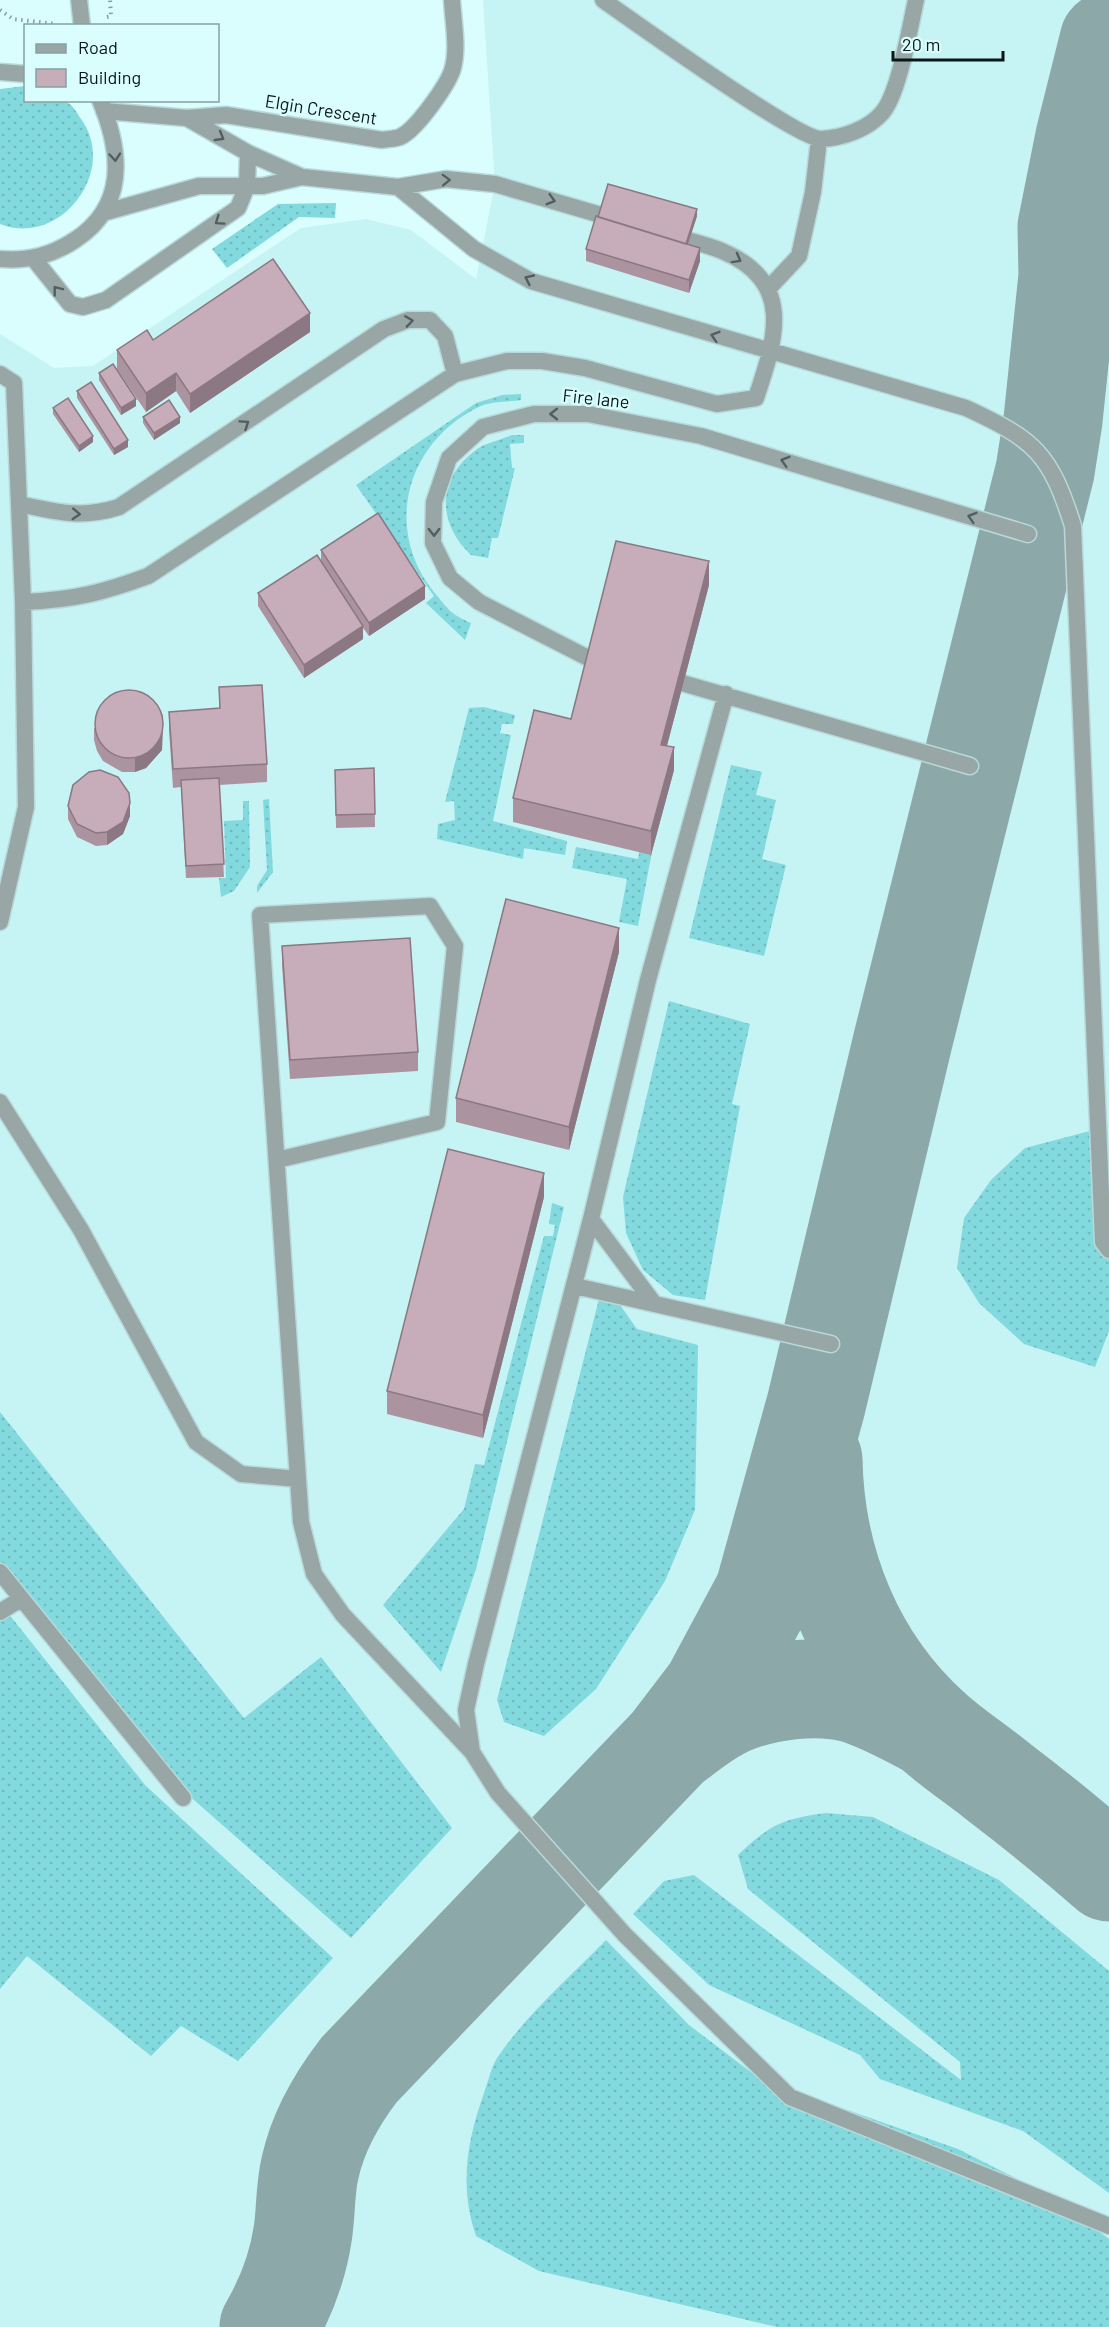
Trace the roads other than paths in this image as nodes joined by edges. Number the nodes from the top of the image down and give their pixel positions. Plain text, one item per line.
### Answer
1 (80, 0) edge
2 (452, 0) edge
3 (603, 0) edge
4 (916, 0) edge
5 (82, 24) edge
6 (0, 72) edge
7 (24, 74) edge
8 (102, 106) edge
9 (187, 118) junction
10 (819, 139) junction
11 (248, 153) junction
12 (302, 177) junction
13 (247, 186) junction
14 (398, 187) junction
15 (106, 212) junction
16 (631, 224) edge
17 (654, 231) edge
18 (0, 259) edge
19 (34, 259) junction
20 (769, 288) junction
21 (771, 353) junction
22 (0, 374) edge
23 (454, 374) junction
24 (19, 504) junction
25 (1028, 534) dead end
26 (23, 602) junction
27 (592, 660) edge
28 (682, 683) edge
29 (726, 694) junction
30 (970, 766) dead end
31 (0, 922) edge
32 (0, 1102) edge
33 (277, 1160) junction
34 (591, 1219) junction
35 (1109, 1250) edge
36 (574, 1286) junction
37 (652, 1302) junction
38 (831, 1344) dead end
39 (298, 1479) junction
40 (0, 1572) edge
41 (21, 1599) junction
42 (0, 1612) edge
43 (472, 1752) junction
44 (183, 1798) dead end
45 (1109, 2226) edge

1 - 5 street
2 - 9 street, Elgin Crescent
3 - 10 street
4 - 10 street
6 - 7 street
8 - 9 street, Elgin Crescent
8 -> 15 street
9 -> 11 street
10 - 20 street
11 - 12 street
11 - 13 street
12 - 13 street
12 - 14 street
13 - 15 street
13 -> 19 street
14 -> 16 street
21 -> 14 street
15 - 19 street
17 -> 20 street
18 - 19 street
20 - 21 street
21 - 23 street
21 - 35 street
22 - 24 street
24 -> 23 street
23 - 26 street
24 - 26 street
25 -> 27 street, Fire lane
26 - 31 street
28 - 29 street
29 - 30 street
29 - 34 street
32 - 39 street
33 - 33 street
33 - 39 street
34 - 36 street
34 - 37 street
36 - 37 street
36 - 43 street
37 - 38 street
39 - 43 street
40 - 41 street
41 - 42 street
41 - 44 street
43 - 45 street

